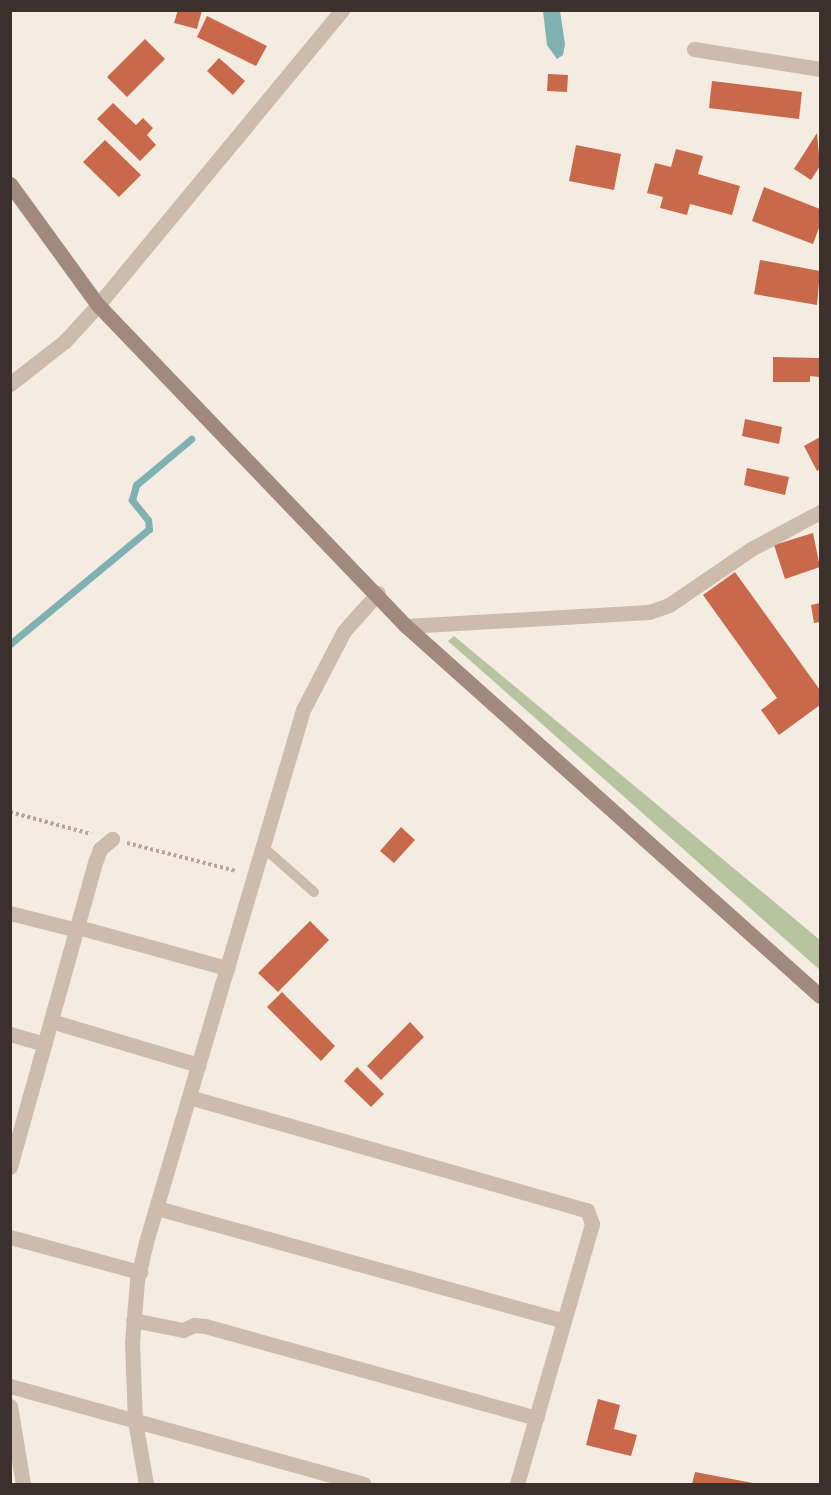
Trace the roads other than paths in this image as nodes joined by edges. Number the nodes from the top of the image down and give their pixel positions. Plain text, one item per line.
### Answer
1 (342, 10) edge
2 (694, 49) dead end
3 (820, 69) edge
4 (10, 184) edge
5 (98, 305) junction
6 (10, 384) edge
7 (820, 512) edge
8 (378, 593) junction
9 (406, 626) junction
10 (111, 839) road end
11 (263, 847) junction
12 (314, 892) dead end
13 (10, 913) edge
14 (77, 929) junction
15 (227, 968) junction
16 (820, 996) edge
17 (51, 1021) junction
18 (10, 1034) edge
19 (45, 1044) junction
20 (199, 1065) junction
21 (189, 1097) junction
22 (10, 1167) edge
23 (157, 1208) junction
24 (10, 1237) edge
25 (140, 1272) junction
26 (133, 1320) junction
27 (564, 1321) junction
28 (10, 1386) edge
29 (10, 1406) edge
30 (536, 1418) junction
31 (135, 1421) junction
32 (22, 1485) edge
33 (146, 1485) edge
34 (364, 1485) edge
35 (517, 1485) edge

1 - 5 street
2 - 3 street
4 - 5 main road
5 - 6 street
5 - 8 main road
7 - 9 street
8 - 9 main road
8 - 11 street
9 - 16 main road
10 - 14 street
11 - 12 lane
11 - 15 street
13 - 14 street
14 - 15 street
14 - 17 street
15 - 20 street
17 - 19 street
17 - 20 street
18 - 19 street
19 - 22 street
20 - 21 street
21 - 23 street
21 - 27 street
23 - 25 street
23 - 27 street
24 - 25 street
25 - 26 street
26 - 30 street
26 - 31 street
27 - 30 street
28 - 31 street
29 - 32 street
30 - 35 street
31 - 33 street
31 - 34 street

